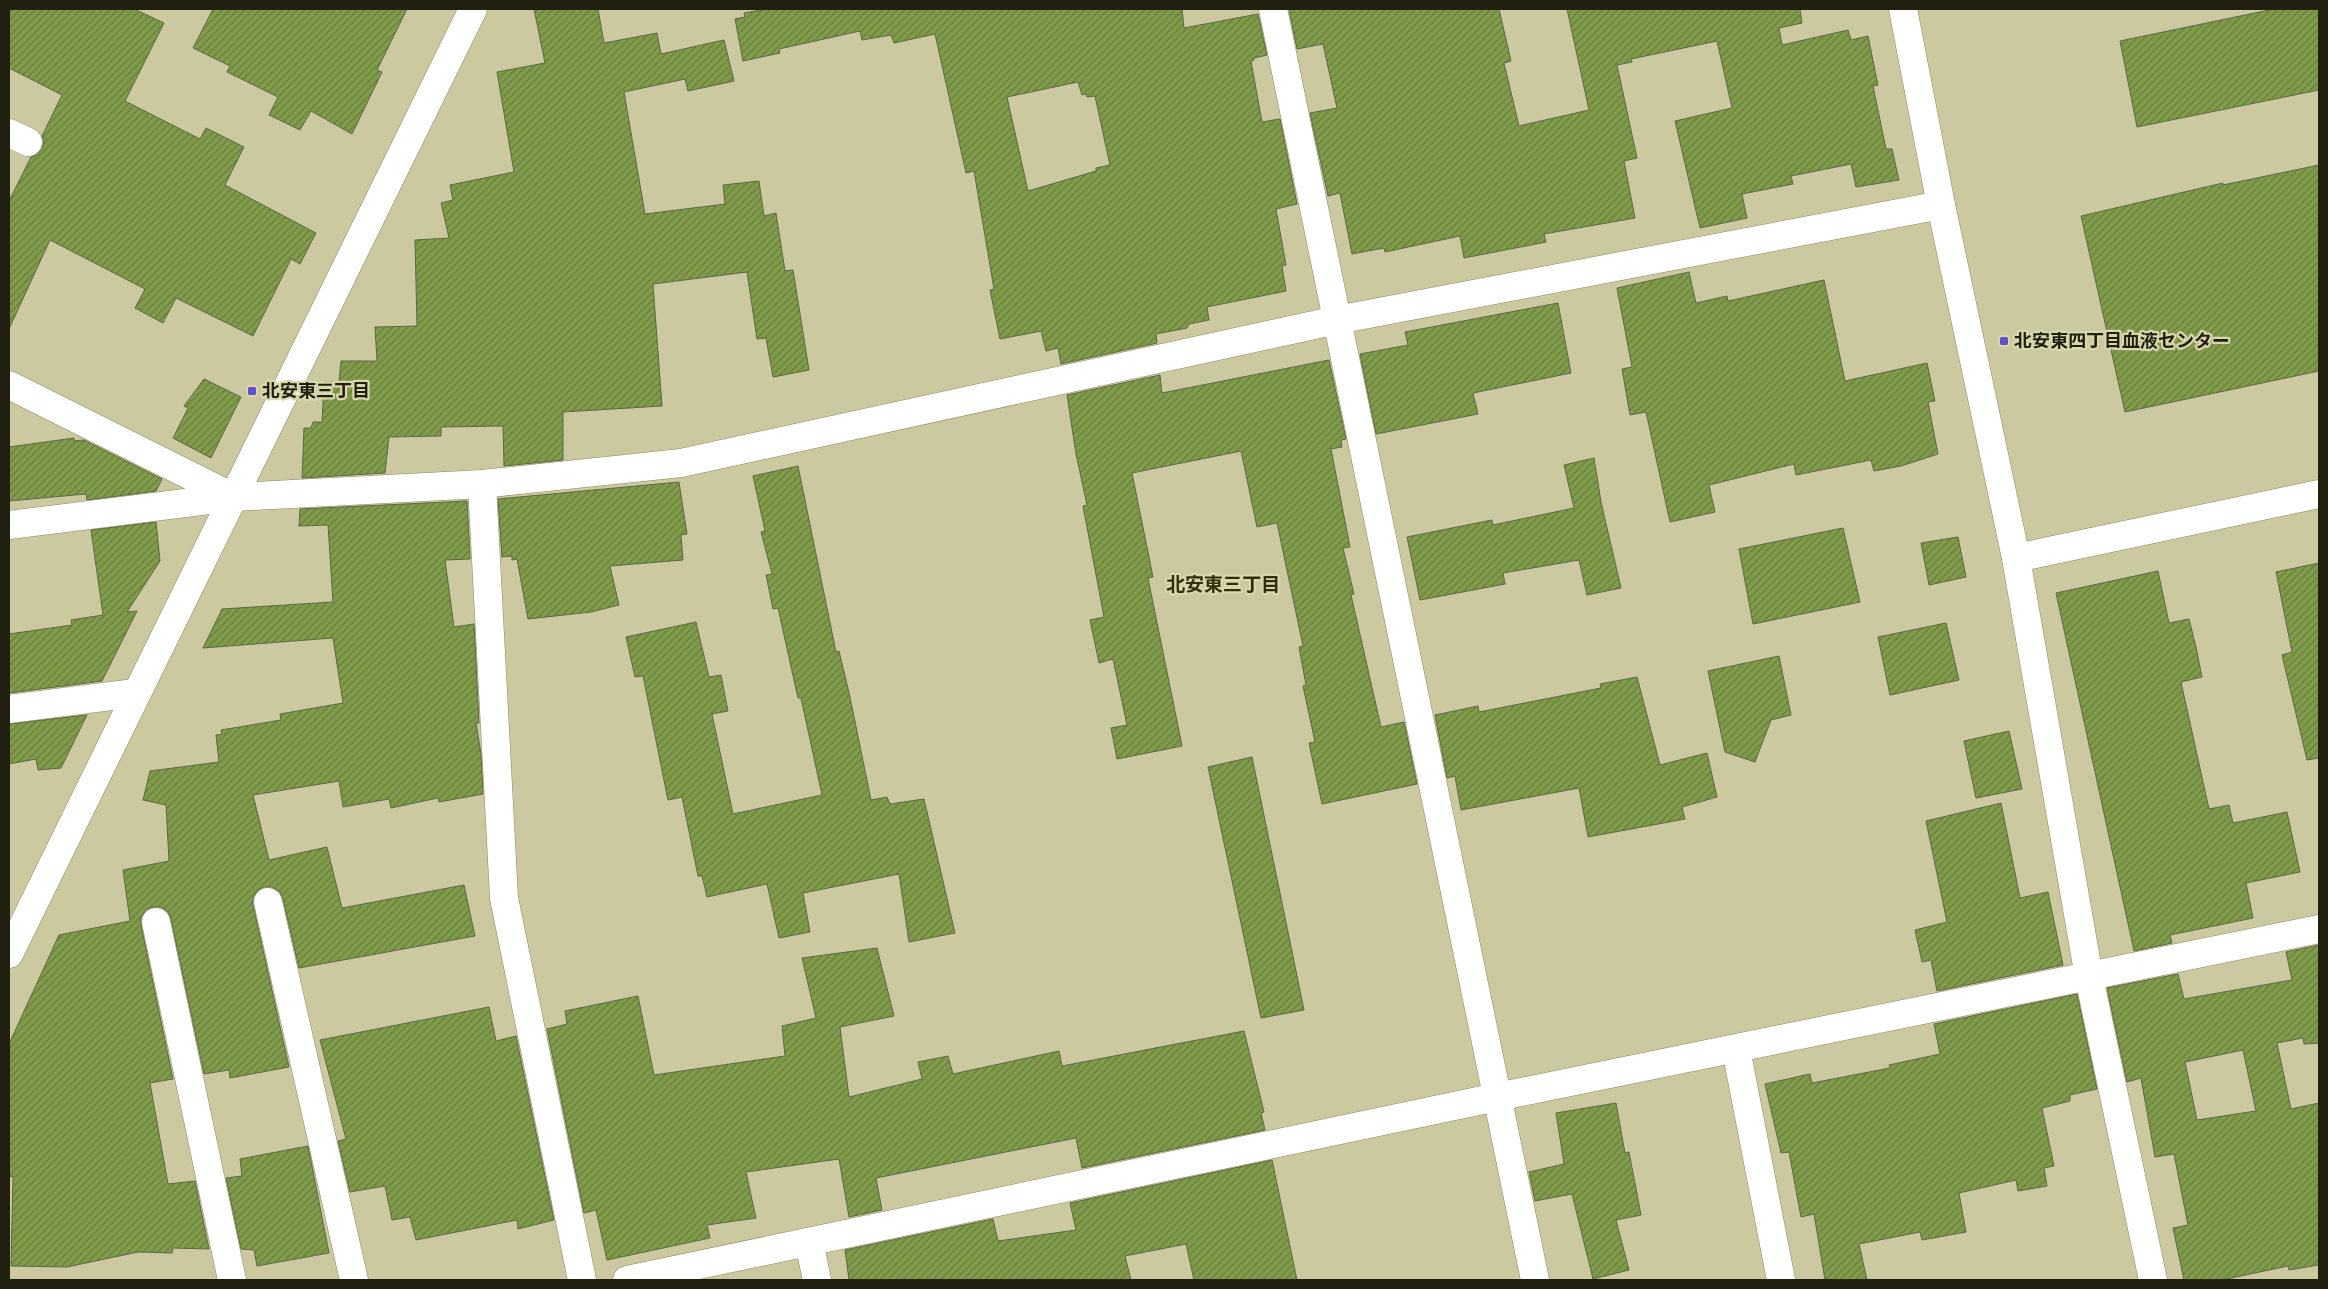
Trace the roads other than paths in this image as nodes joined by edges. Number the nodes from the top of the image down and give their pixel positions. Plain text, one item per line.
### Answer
1 (473, 9) edge
2 (1273, 9) edge
3 (1903, 9) edge
4 (1941, 205) junction
5 (1336, 320) junction
6 (9, 385) edge
7 (482, 484) junction
8 (2319, 494) edge
9 (234, 497) junction
10 (9, 526) edge
11 (2016, 558) junction
12 (134, 694) junction
13 (9, 709) edge
14 (268, 902) dead end
15 (156, 922) dead end
16 (2319, 929) edge
17 (9, 954) edge
18 (2089, 977) junction
19 (1736, 1049) junction
20 (1497, 1097) junction
21 (809, 1242) junction
22 (232, 1280) edge
23 (354, 1280) edge
24 (582, 1280) edge
25 (627, 1280) edge
26 (817, 1280) edge
27 (1535, 1280) edge
28 (1781, 1280) edge
29 (2153, 1280) edge

1 - 9 street
2 - 5 street
3 - 4 street
4 - 5 street
4 - 11 street
5 - 7 street
5 - 20 street
6 - 9 street
7 - 9 street
7 - 24 street
8 - 11 street
9 - 10 street
9 - 12 street
11 - 18 street
12 - 13 street
12 - 17 street
14 - 23 street
15 - 22 street
16 - 18 street
18 - 19 street
18 - 29 street
19 - 20 street
19 - 28 street
20 - 21 street
20 - 27 street
21 - 25 street
21 - 26 street

